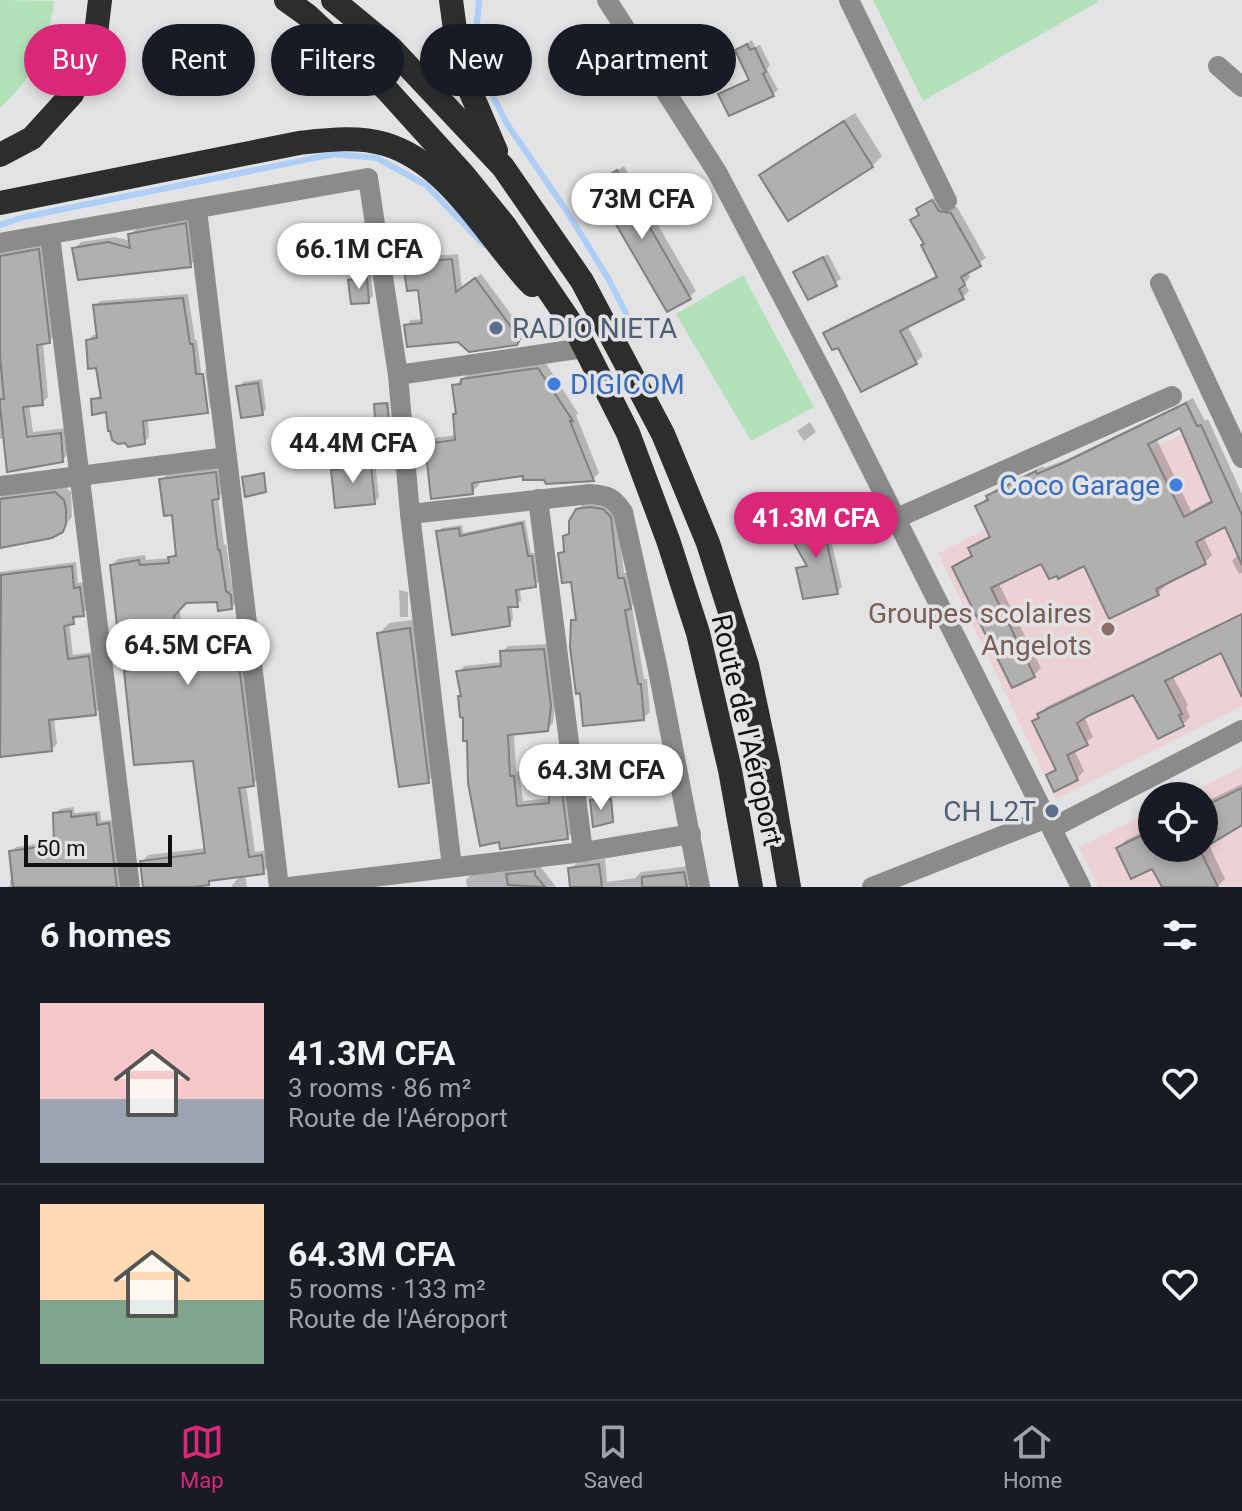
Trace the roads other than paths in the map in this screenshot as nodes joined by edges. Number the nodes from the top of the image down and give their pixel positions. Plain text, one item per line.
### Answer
1 (100, 0) edge
2 (286, 0) edge
3 (333, 0) edge
4 (451, 0) edge
5 (607, 0) edge
6 (849, 0) edge
7 (1218, 66) dead end
8 (1242, 87) edge
9 (0, 155) edge
10 (503, 167) junction
11 (947, 201) dead end
12 (0, 203) edge
13 (197, 210) junction
14 (50, 235) junction
15 (0, 243) edge
16 (1160, 283) dead end
17 (580, 340) junction
18 (398, 375) junction
19 (1172, 396) dead end
20 (227, 457) junction
21 (1242, 458) edge
22 (80, 476) junction
23 (0, 486) edge
24 (538, 499) junction
25 (410, 514) junction
26 (897, 518) junction
27 (1242, 730) edge
28 (1049, 823) junction
29 (691, 834) junction
30 (583, 852) junction
31 (452, 867) junction
32 (901, 882) edge
33 (357, 883) edge
34 (130, 887) edge
35 (279, 887) edge
36 (289, 887) edge
37 (700, 887) edge
38 (751, 887) edge
39 (789, 887) edge
40 (872, 887) edge
41 (1081, 887) edge

1 - 9 highway
2 - 17 highway, Route de l'Aéroport
3 - 10 highway, Route de l'Aéroport
4 - 10 highway
5 - 26 street
6 - 11 street
7 - 8 street
10 - 39 highway, Route de l'Aéroport
12 - 17 highway
13 - 14 street
13 - 18 street
13 - 20 street
14 - 15 street
14 - 22 street
16 - 21 street
17 - 18 street
17 - 38 highway, Route de l'Aéroport
18 - 25 street
19 - 26 street
20 - 22 street
20 - 35 street
22 - 23 street
22 - 34 street
24 - 25 street
24 - 29 street
24 - 30 street
25 - 31 street
26 - 28 street
27 - 28 street
28 - 32 street
28 - 41 street
29 - 30 street
29 - 37 street
30 - 31 street
31 - 33 street
32 - 40 street
33 - 36 street

